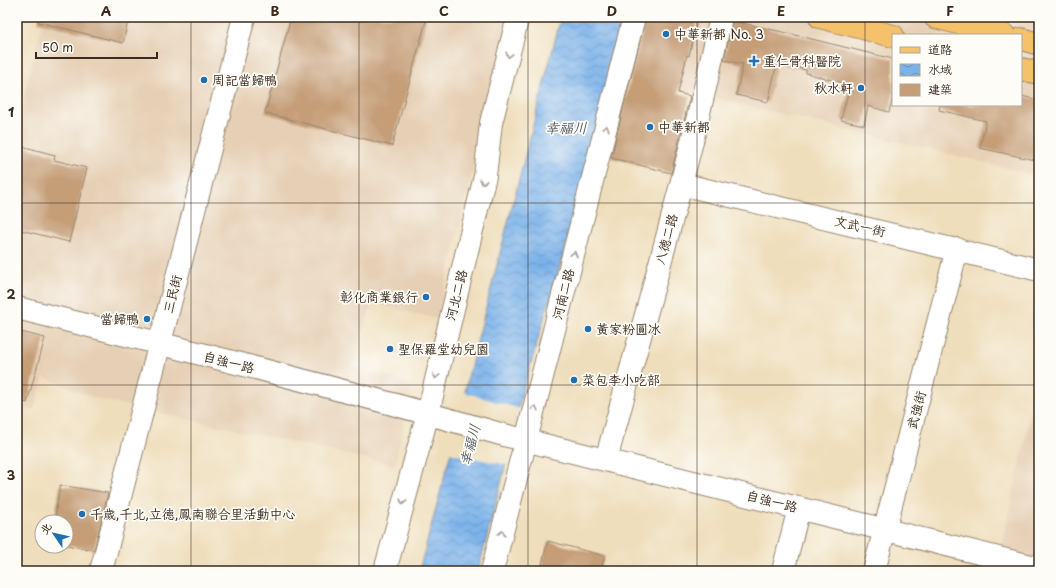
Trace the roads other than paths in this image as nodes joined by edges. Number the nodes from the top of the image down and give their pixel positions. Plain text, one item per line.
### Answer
1 (244, 17) edge
2 (518, 17) edge
3 (634, 17) edge
4 (721, 17) edge
5 (820, 17) edge
6 (935, 17) edge
7 (1000, 34) edge
8 (892, 36) edge
9 (1022, 39) edge
10 (1039, 44) edge
11 (1022, 69) edge
12 (1039, 73) edge
13 (681, 184) junction
14 (957, 249) junction
15 (1039, 270) edge
16 (17, 308) edge
17 (159, 345) junction
18 (434, 415) junction
19 (526, 440) junction
20 (606, 460) junction
21 (799, 508) junction
22 (885, 530) junction
23 (1039, 568) edge
24 (101, 571) edge
25 (385, 571) edge
26 (492, 571) edge
27 (783, 571) edge
28 (874, 571) edge

1 - 17 street, 三民街
2 -> 18 street, 河北二路
19 -> 3 street, 河南二路
4 - 13 street, 八德二路
5 - 8 main road
6 - 7 main road
9 - 10 main road
11 - 12 main road
13 - 14 street, 文武一街
13 - 20 street, 八德二路
14 - 15 street, 文武一街
14 - 22 street, 武強街
16 - 17 street, 自強一路
17 - 18 street, 自強一路
17 - 24 street, 三民街
18 - 19 street, 自強一路
18 -> 25 street, 河北二路
19 - 20 street, 自強一路
26 -> 19 street, 河南二路
20 - 21 street, 自強一路
21 - 22 street, 自強一路
21 - 27 street
22 - 23 street, 自強一路
22 - 28 street, 武強街

